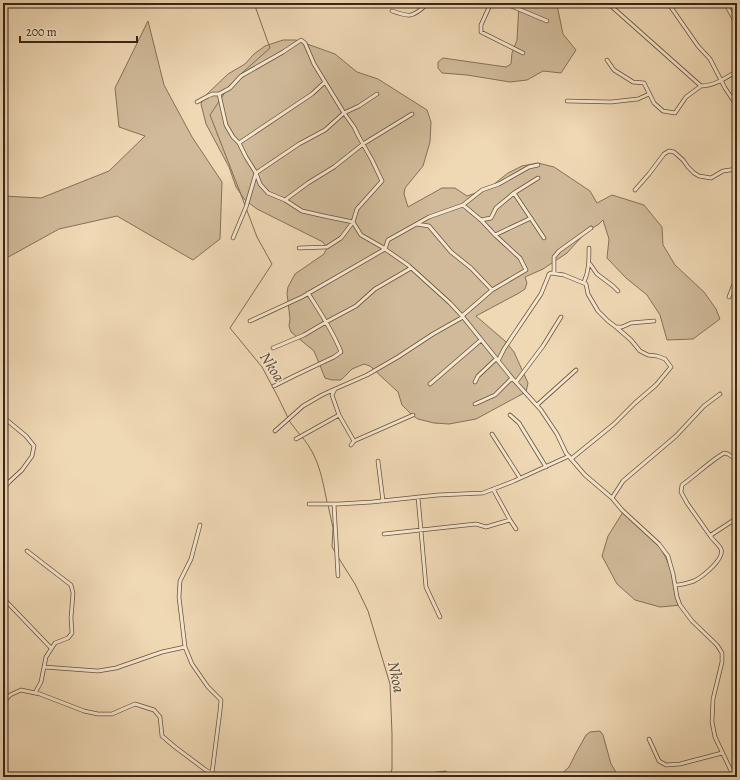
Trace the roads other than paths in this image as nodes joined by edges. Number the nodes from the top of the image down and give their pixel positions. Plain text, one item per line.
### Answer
1 (425, 3) edge
2 (491, 3) edge
3 (504, 3) edge
4 (595, 3) edge
5 (668, 3) edge
6 (725, 3) edge
7 (392, 11) dead end
8 (547, 21) dead end
9 (737, 24) edge
10 (523, 53) dead end
11 (607, 60) dead end
12 (737, 71) edge
13 (722, 80) junction
14 (325, 82) junction
15 (701, 86) junction
16 (219, 94) junction
17 (377, 94) dead end
18 (649, 94) junction
19 (567, 101) dead end
20 (197, 102) dead end
21 (737, 106) edge
22 (344, 113) junction
23 (412, 114) dead end
24 (239, 143) junction
25 (363, 144) junction
26 (538, 165) dead end
27 (737, 169) edge
28 (256, 173) junction
29 (538, 178) dead end
30 (634, 190) dead end
31 (514, 193) junction
32 (285, 200) junction
33 (463, 205) junction
34 (531, 218) junction
35 (481, 220) junction
36 (353, 222) junction
37 (417, 224) junction
38 (591, 228) dead end
39 (495, 235) junction
40 (233, 238) dead end
41 (544, 238) dead end
42 (299, 248) dead end
43 (589, 248) dead end
44 (385, 249) junction
45 (590, 264) junction
46 (411, 268) junction
47 (554, 273) junction
48 (737, 276) edge
49 (584, 282) junction
50 (492, 290) junction
51 (618, 291) dead end
52 (308, 293) junction
53 (728, 297) dead end
54 (462, 317) junction
55 (561, 317) dead end
56 (250, 321) dead end
57 (654, 321) dead end
58 (326, 322) junction
59 (616, 327) junction
60 (481, 340) junction
61 (273, 348) dead end
62 (497, 360) junction
63 (576, 370) dead end
64 (512, 378) junction
65 (475, 382) dead end
66 (516, 382) junction
67 (430, 384) dead end
68 (274, 386) dead end
69 (335, 389) junction
70 (720, 394) dead end
71 (474, 404) dead end
72 (537, 405) junction
73 (339, 415) junction
74 (413, 415) dead end
75 (510, 415) dead end
76 (3, 417) edge
77 (275, 431) dead end
78 (492, 434) dead end
79 (296, 439) dead end
80 (354, 441) junction
81 (351, 444) dead end
82 (570, 458) junction
83 (378, 460) dead end
84 (737, 460) edge
85 (546, 467) junction
86 (520, 478) junction
87 (493, 489) junction
88 (3, 490) edge
89 (418, 497) junction
90 (612, 498) junction
91 (383, 501) junction
92 (309, 504) dead end
93 (334, 504) junction
94 (737, 518) edge
95 (510, 520) junction
96 (200, 525) dead end
97 (516, 529) dead end
98 (421, 530) junction
99 (384, 534) dead end
100 (711, 537) junction
101 (27, 551) dead end
102 (338, 576) dead end
103 (676, 585) junction
104 (3, 598) edge
105 (440, 617) dead end
106 (185, 647) junction
107 (51, 648) junction
108 (44, 666) junction
109 (35, 693) junction
110 (3, 703) edge
111 (649, 739) dead end
112 (722, 753) junction
113 (212, 773) junction
114 (221, 777) edge
115 (734, 777) edge

1 - 7 street
2 - 10 street
3 - 8 street
4 - 15 street
5 - 13 street
6 - 9 street
11 - 18 street
12 - 13 street
13 - 15 street
13 - 21 street
14 - 16 street
14 - 22 street
14 - 24 street
15 - 18 street
16 - 20 street
16 - 24 street
17 - 22 street
18 - 19 street
22 - 25 street
22 - 28 street
23 - 25 street
24 - 28 street
25 - 32 street
25 - 36 street
26 - 33 street
27 - 30 street
28 - 32 street
28 - 40 street
29 - 31 street
31 - 34 street
31 - 35 street
32 - 36 street
33 - 35 street
33 - 37 street
34 - 39 street
34 - 41 street
35 - 39 street
36 - 42 street
36 - 44 street
37 - 44 street
37 - 50 street
38 - 47 street
39 - 50 street
43 - 45 street
44 - 46 street
44 - 52 street
45 - 49 street
45 - 51 street
46 - 54 street
46 - 58 street
47 - 49 street
47 - 62 street
48 - 53 street
49 - 59 street
50 - 54 street
52 - 56 street
52 - 58 street
54 - 60 street
54 - 69 street
55 - 66 street
57 - 59 street
58 - 61 street
58 - 68 street
59 - 82 street
60 - 62 street
60 - 67 street
62 - 64 street
62 - 65 street
63 - 72 street
64 - 66 street
64 - 71 street
66 - 72 street
69 - 73 street
69 - 77 street
70 - 90 street
72 - 82 street
73 - 79 street
73 - 80 street
74 - 80 street
75 - 85 street
76 - 88 street
78 - 86 street
80 - 81 street
82 - 85 street
82 - 90 street
83 - 91 street
84 - 100 street
85 - 86 street
86 - 87 street
87 - 89 street
87 - 95 street
89 - 91 street
89 - 98 street
90 - 103 street
91 - 93 street
92 - 93 street
93 - 102 street
94 - 100 street
95 - 97 street
95 - 98 street
96 - 106 street
98 - 99 street
98 - 105 street
100 - 103 street
101 - 107 street
103 - 112 street
104 - 107 street
106 - 108 street
106 - 113 street
107 - 108 street
108 - 109 street
109 - 110 street
109 - 113 street
111 - 112 street
112 - 115 street
113 - 114 street

